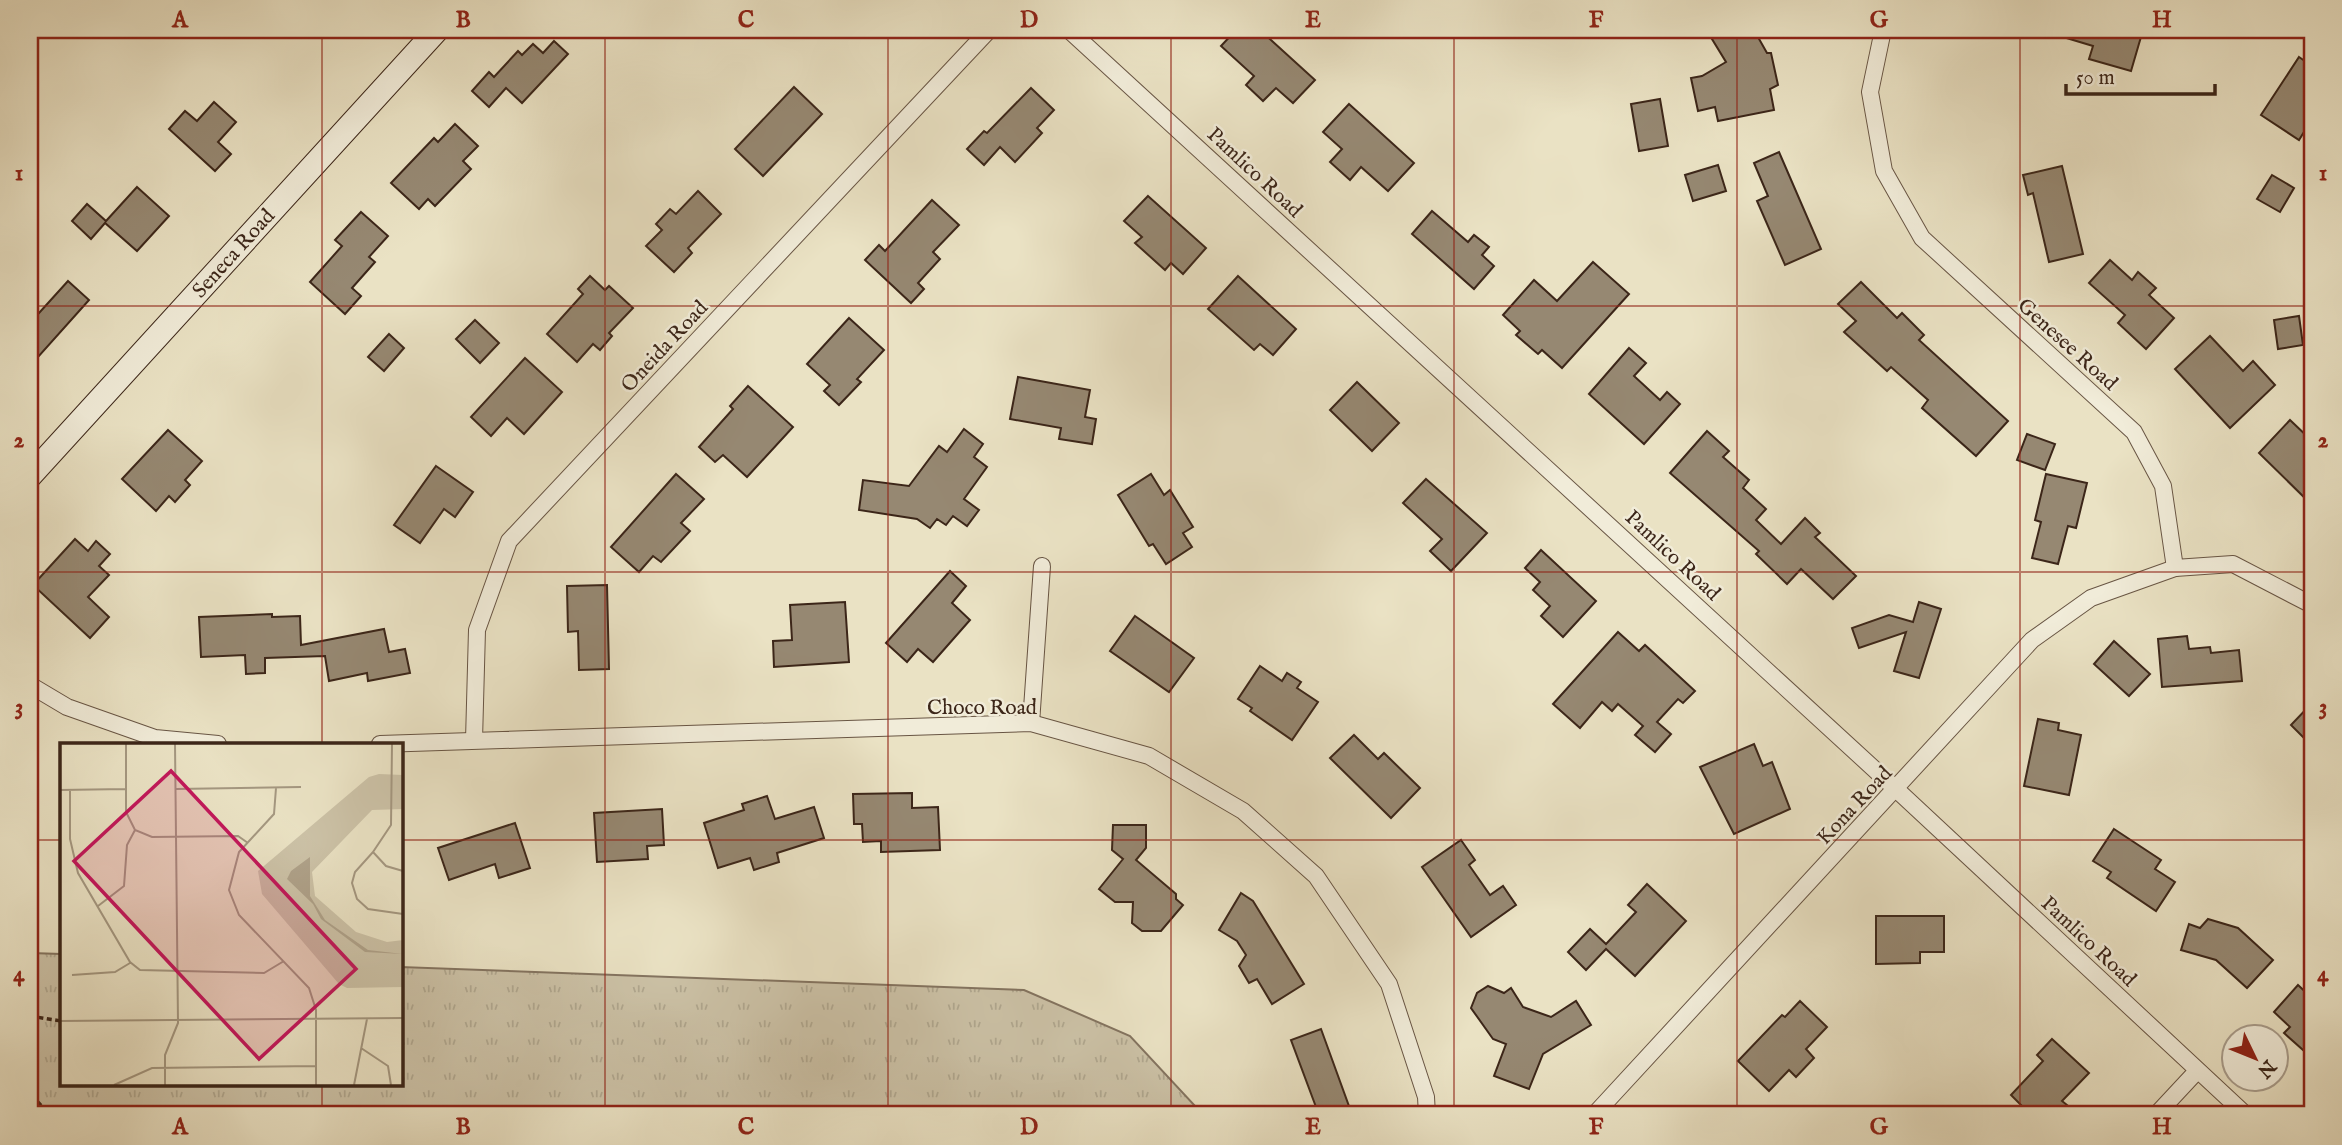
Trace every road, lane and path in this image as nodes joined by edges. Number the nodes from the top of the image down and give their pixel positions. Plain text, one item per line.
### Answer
1 (437, 30) edge
2 (989, 30) edge
3 (1069, 30) edge
4 (1883, 30) edge
5 (30, 475) edge
6 (1042, 566) dead end
7 (2175, 568) junction
8 (2312, 605) edge
9 (30, 685) edge
10 (1031, 723) junction
11 (474, 740) junction
12 (208, 743) edge
13 (402, 743) edge
14 (1897, 790) junction
15 (30, 1016) edge
16 (60, 1021) edge
17 (2197, 1071) junction
18 (30, 1099) edge
19 (50, 1115) edge
20 (1427, 1115) edge
21 (1594, 1115) edge
22 (2156, 1115) edge
23 (2246, 1115) edge

1 - 5 street, Seneca Road
2 - 11 street, Oneida Road
3 - 14 street, Pamlico Road
4 - 7 street, Genesee Road
6 - 10 street
7 - 8 street
7 - 14 street, Kona Road
9 - 12 street
10 - 11 street, Choco Road
10 - 20 street, Choco Road
11 - 13 street, Choco Road
14 - 17 street, Pamlico Road
14 - 21 street, Kona Road
15 - 16 path
17 - 22 street
17 - 23 street, Pamlico Road
18 - 19 path

